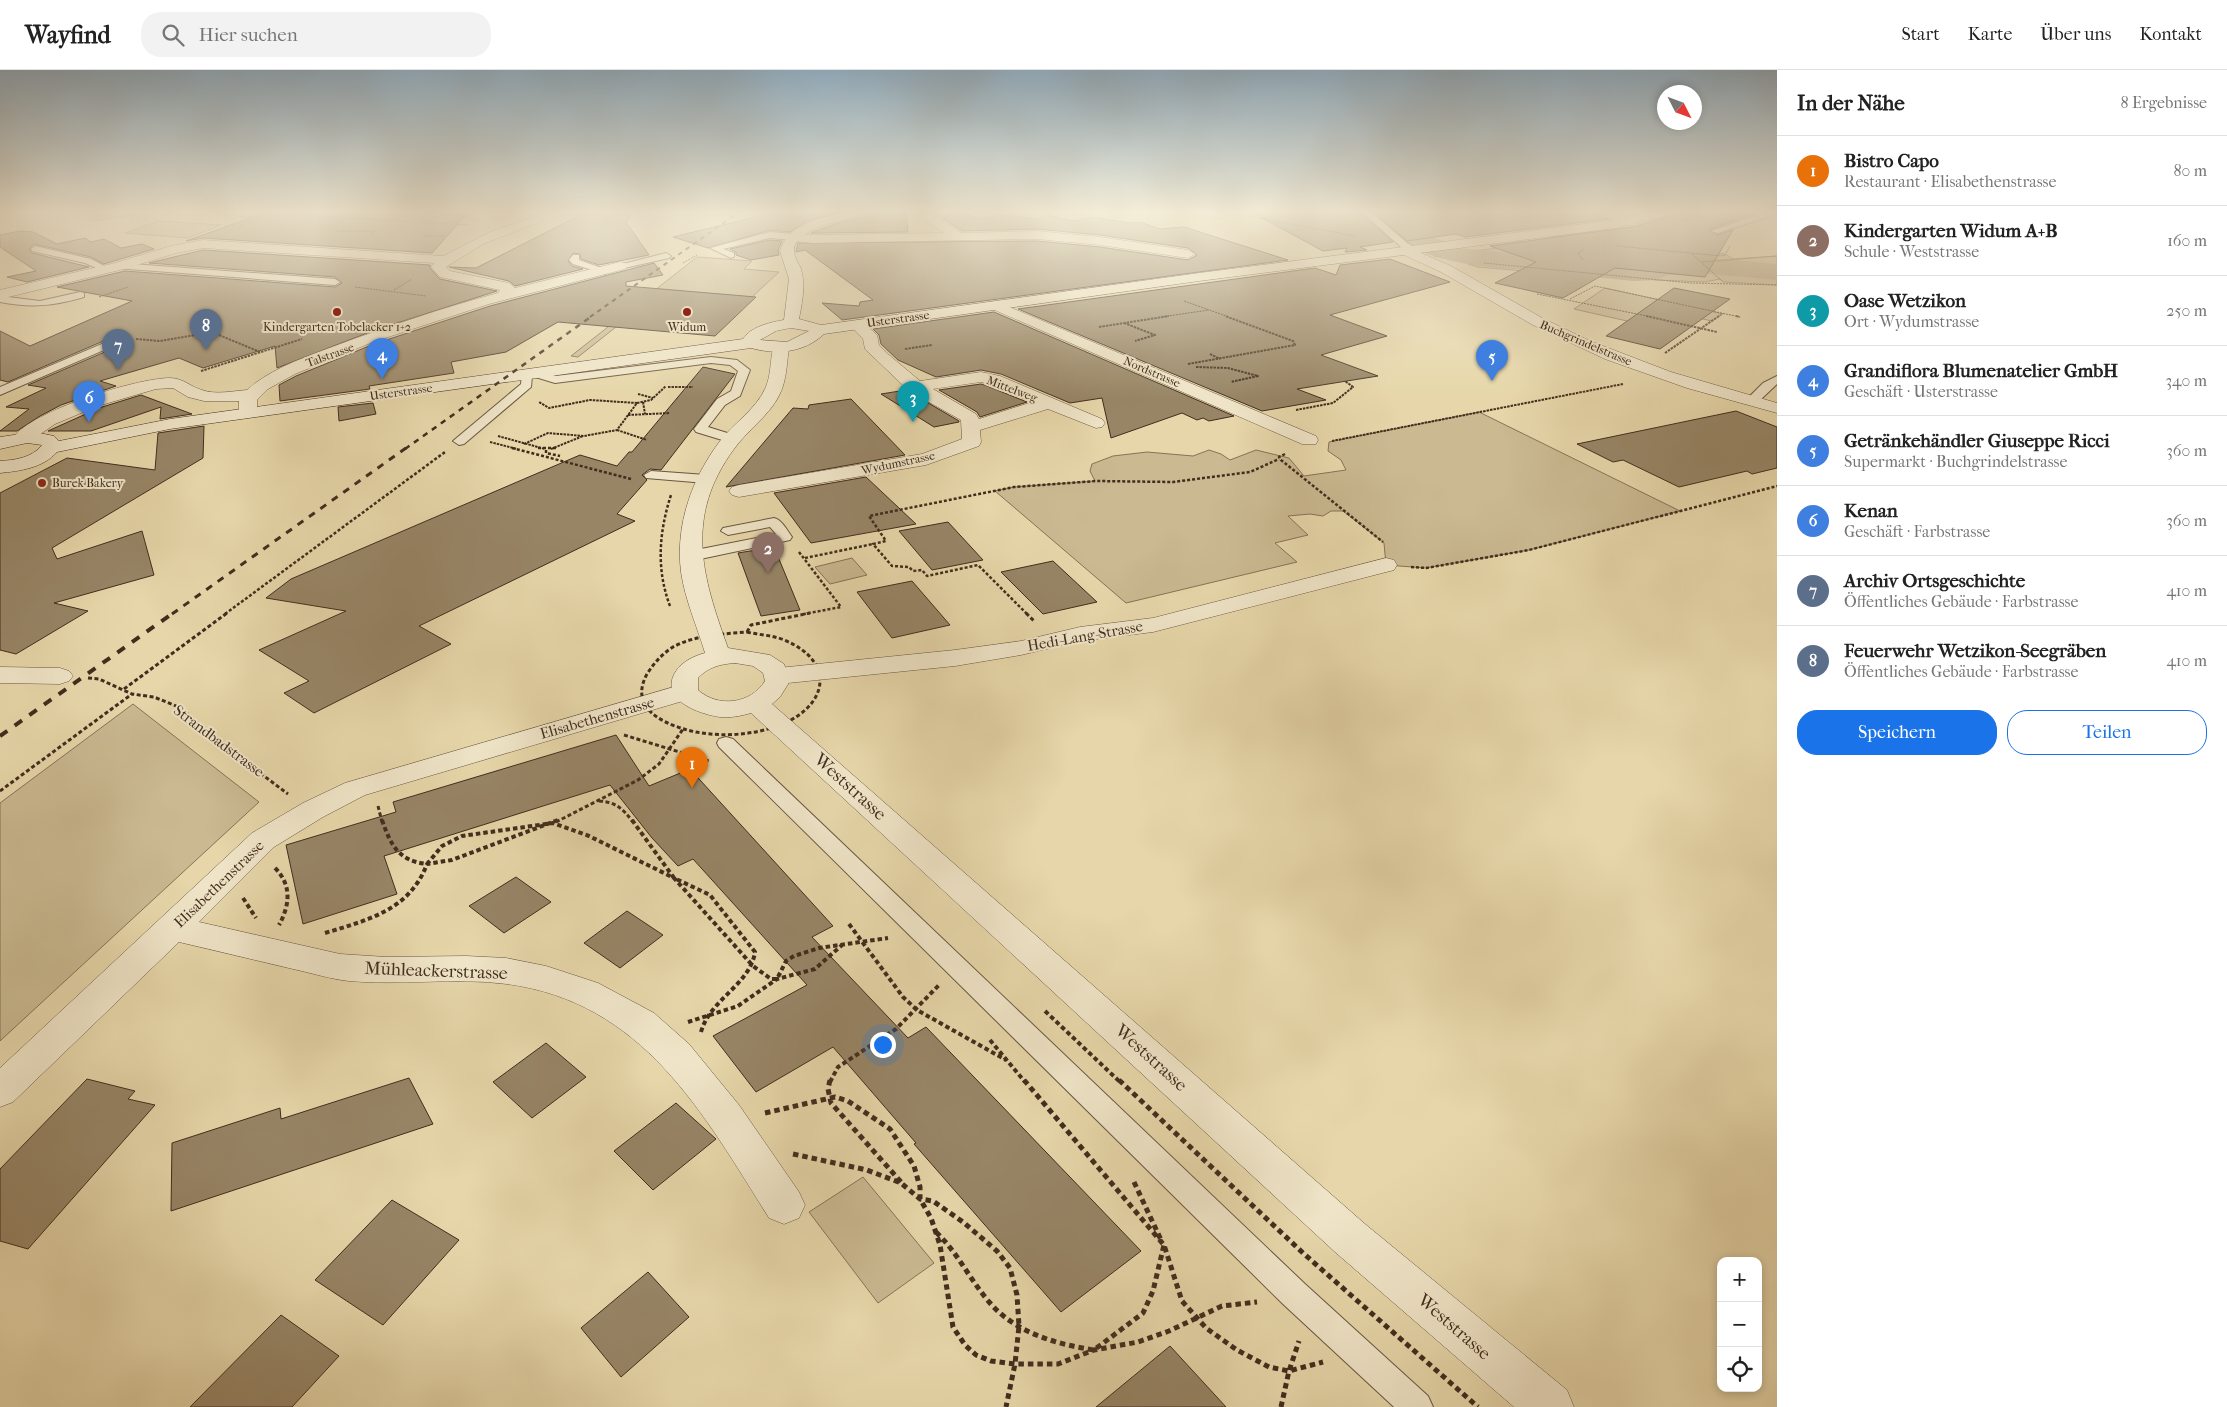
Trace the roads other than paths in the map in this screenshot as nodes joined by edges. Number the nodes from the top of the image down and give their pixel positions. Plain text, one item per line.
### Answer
1 (78, 274) edge
2 (232, 274) edge
3 (452, 274) edge
4 (591, 274) edge
5 (795, 274) edge
6 (1223, 274) edge
7 (1456, 274) edge
8 (335, 282) road end
9 (0, 295) edge
10 (80, 295) dead end
11 (504, 295) junction
12 (0, 299) edge
13 (995, 305) junction
14 (791, 322) junction
15 (858, 325) junction
16 (819, 330) junction
17 (116, 341) road end
18 (752, 343) junction
19 (781, 348) junction
20 (530, 374) junction
21 (1777, 379) edge
22 (915, 387) junction
23 (0, 391) edge
24 (251, 395) junction
25 (1752, 401) junction
26 (1049, 403) junction
27 (1777, 408) edge
28 (248, 413) junction
29 (1096, 422) dead end
30 (971, 427) junction
31 (22, 438) junction
32 (462, 438) road end
33 (732, 439) junction
34 (1309, 440) road end
35 (0, 443) edge
36 (51, 448) junction
37 (2, 468) edge
38 (651, 475) dead end
39 (706, 479) junction
40 (739, 491) dead end
41 (728, 531) dead end
42 (691, 556) junction
43 (1386, 565) road end
44 (718, 657) junction
45 (0, 675) edge
46 (60, 676) road end
47 (778, 676) junction
48 (684, 692) junction
49 (753, 718) junction
50 (721, 754) road end
51 (173, 928) junction
52 (0, 1090) edge
53 (784, 1205) dead end
54 (1529, 1400) edge
55 (1417, 1407) edge

1 - 9 street
2 - 8 lane
3 - 11 street
4 - 11 street, Talstrasse
5 - 14 street
6 - 13 street, Usterstrasse
7 - 25 street, Buchgrindelstrasse
10 - 12 lane
11 - 24 street, Talstrasse
13 - 15 street, Usterstrasse
13 - 34 street, Nordstrasse
14 - 16 street
14 - 18 street
15 - 16 street, Usterstrasse
15 - 22 street
16 - 19 street
17 - 23 lane
18 - 19 street
18 - 20 street, Usterstrasse
19 - 33 street
20 - 28 street, Usterstrasse
20 - 32 lane
20 - 33 lane
21 - 25 lane
22 - 26 street, Mittelweg
22 - 30 street
24 - 28 street
24 - 31 street
25 - 27 street, Buchgrindelstrasse
26 - 29 street, Mittelweg
26 - 30 street, Mittelweg
28 - 36 street, Usterstrasse
30 - 40 street, Wydumstrasse
31 - 35 street
31 - 36 street
33 - 39 street
36 - 37 street, Usterstrasse
38 - 39 lane
39 - 42 street
41 - 42 lane
42 - 44 street
43 - 47 street, Hedi-Lang-Strasse
44 - 47 street
44 - 48 street
45 - 46 street
47 - 49 street
48 - 49 street
48 - 51 street, Elisabethenstrasse
49 - 54 street, Weststrasse
50 - 55 lane
51 - 52 street, Elisabethenstrasse
51 - 53 street, Mühleackerstrasse

